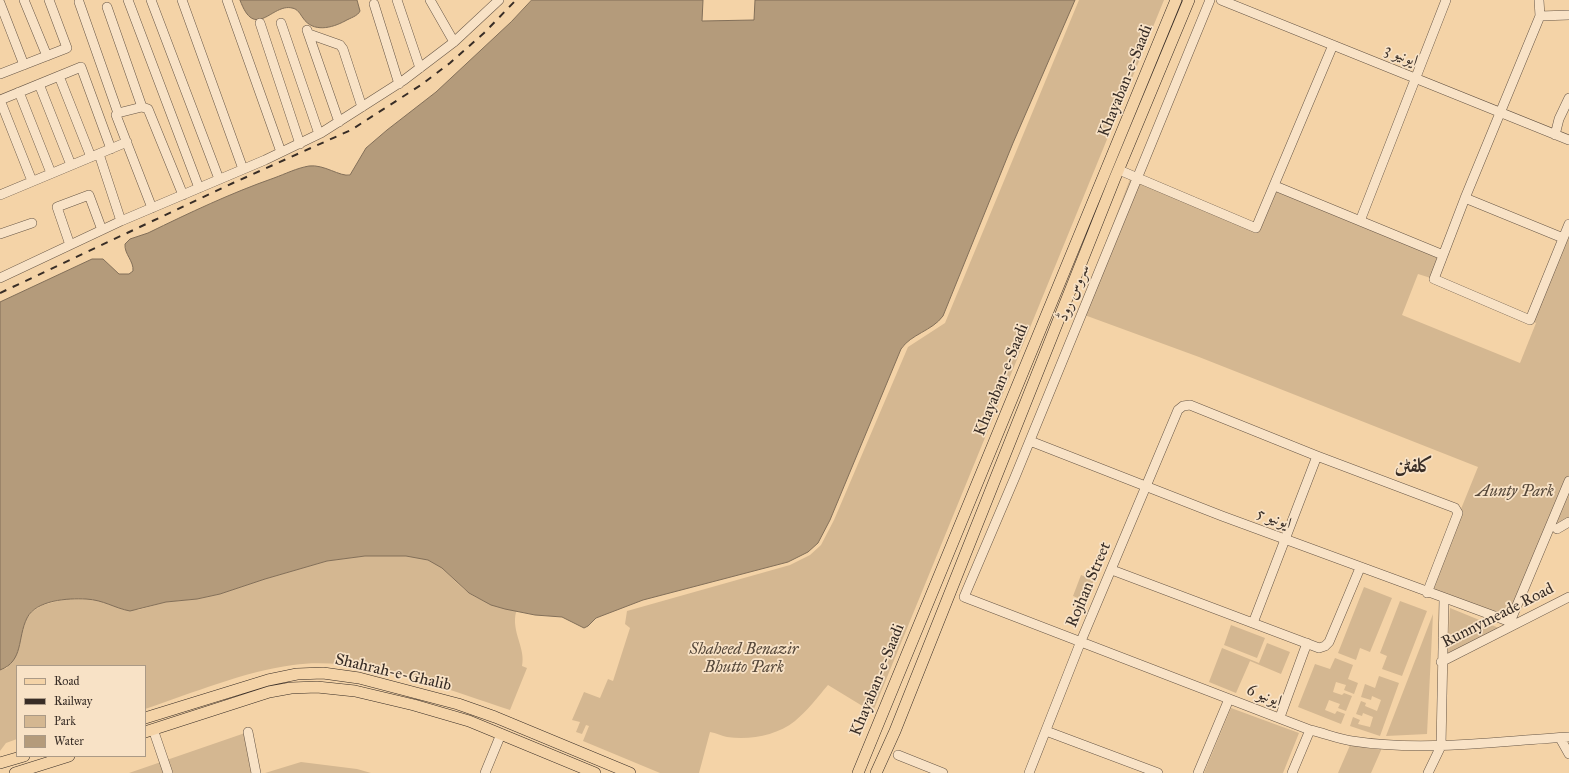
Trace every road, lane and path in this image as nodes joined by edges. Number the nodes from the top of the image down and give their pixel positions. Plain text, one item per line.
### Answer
1 (24, 0) edge
2 (49, 0) edge
3 (128, 0) edge
4 (151, 0) edge
5 (182, 0) edge
6 (228, 0) edge
7 (397, 0) edge
8 (430, 0) edge
9 (499, 0) edge
10 (1176, 0) edge
11 (1189, 0) edge
12 (1210, 0) edge
13 (1220, 0) edge
14 (1446, 0) edge
15 (1539, 0) edge
16 (79, 2) dead end
17 (0, 3) edge
18 (374, 4) dead end
19 (107, 7) dead end
20 (1569, 15) edge
21 (1540, 16) junction
22 (281, 22) dead end
23 (260, 23) dead end
24 (454, 42) junction
25 (1333, 44) junction
26 (47, 56) junction
27 (0, 64) edge
28 (24, 65) junction
29 (420, 68) junction
30 (2, 74) edge
31 (59, 76) junction
32 (1416, 78) junction
33 (39, 84) junction
34 (399, 84) junction
35 (19, 92) junction
36 (1569, 98) edge
37 (0, 100) edge
38 (142, 107) junction
39 (362, 107) junction
40 (1500, 112) junction
41 (118, 113) junction
42 (339, 122) junction
43 (319, 134) junction
44 (1555, 135) junction
45 (1569, 140) edge
46 (127, 142) junction
47 (300, 144) junction
48 (111, 149) junction
49 (281, 152) junction
50 (95, 155) junction
51 (71, 165) junction
52 (243, 169) junction
53 (1119, 170) junction
54 (51, 173) junction
55 (1136, 178) junction
56 (219, 179) junction
57 (32, 181) junction
58 (1275, 186) junction
59 (199, 188) junction
60 (0, 194) edge
61 (183, 195) junction
62 (1465, 198) junction
63 (152, 208) junction
64 (122, 221) junction
65 (1360, 221) junction
66 (32, 223) dead end
67 (1569, 224) edge
68 (102, 230) junction
69 (0, 234) edge
70 (1564, 238) junction
71 (70, 245) junction
72 (1443, 255) junction
73 (0, 278) edge
74 (1030, 441) junction
75 (1317, 456) junction
76 (1569, 481) edge
77 (1147, 486) junction
78 (1569, 522) edge
79 (1557, 529) dead end
80 (1284, 539) junction
81 (1360, 568) junction
82 (1112, 570) junction
83 (1427, 593) junction
84 (964, 597) joint
85 (1569, 597) edge
86 (1444, 599) junction
87 (1253, 623) junction
88 (1513, 623) junction
89 (1081, 641) junction
90 (1308, 643) junction
91 (1442, 662) junction
92 (1229, 699) junction
93 (472, 709) junction
94 (486, 714) junction
95 (1280, 717) junction
96 (146, 718) edge
97 (467, 721) junction
98 (482, 727) junction
99 (149, 730) edge
100 (1310, 730) junction
101 (1046, 731) junction
102 (248, 732) dead end
103 (501, 734) junction
104 (1565, 737) edge
105 (1441, 746) junction
106 (1569, 754) edge
107 (898, 755) dead end
108 (21, 757) edge
109 (66, 757) edge
110 (0, 763) edge
111 (15, 773) edge
112 (168, 773) edge
113 (256, 773) edge
114 (485, 773) edge
115 (595, 773) edge
116 (630, 773) edge
117 (858, 773) edge
118 (876, 773) edge
119 (943, 773) edge
120 (1029, 773) edge
121 (1158, 773) edge
122 (1198, 773) edge
123 (1292, 773) edge
124 (1428, 773) edge

1 - 26 street
2 - 26 street
3 - 59 street
4 - 56 street
5 - 52 street
6 - 49 street
7 - 29 street
8 - 24 street
9 - 24 street
10 - 117 main road, Khayaban-e-Saadi
11 - 53 main road, Khayaban-e-Saadi
12 - 55 street, سروس روڈ
13 - 25 street, ایونیو 3
14 - 32 street
15 - 21 street
16 - 41 street
17 - 28 street
18 - 34 street
19 - 38 street
20 - 21 street
21 - 40 street
22 - 43 street
23 - 47 street
24 - 29 street
25 - 32 street, ایونیو 3
25 - 58 street
26 - 28 street
27 - 30 street
28 - 30 street
29 - 34 street
31 - 33 street
31 - 48 street
31 - 50 street
32 - 40 street, ایونیو 3
32 - 65 street
33 - 35 street
33 - 51 street
34 - 39 street
35 - 37 street
35 - 54 street
36 - 44 street
37 - 57 street
38 - 41 street
38 - 61 street
39 - 42 street
39 - 42 street
40 - 44 street, ایونیو 3
40 - 62 street
41 - 46 street
42 - 43 street
43 - 47 street
44 - 45 street, ایونیو 3
46 - 48 street
46 - 63 street
47 - 49 street
48 - 50 street
49 - 52 street
50 - 51 street
50 - 64 street
51 - 54 street
52 - 56 street
53 - 55 street
53 - 118 main road, Khayaban-e-Saadi
54 - 57 street
55 - 58 street
55 - 74 street, سروس روڈ
56 - 59 street
57 - 60 street
58 - 65 street
59 - 61 street
61 - 63 street
62 - 70 street
62 - 72 street
63 - 64 street
64 - 68 street
65 - 72 street
66 - 69 street
67 - 70 street
68 - 71 street
68 - 71 street
70 - 72 street
71 - 73 street
74 - 77 street, ایونیو 5
74 - 84 street, سروس روڈ
75 - 77 street, Rojhan Street
75 - 80 street
75 - 83 street
76 - 88 street
77 - 80 street, ایونیو 5
77 - 82 street, Rojhan Street
78 - 79 street
80 - 81 street, ایونیو 5
80 - 87 street
81 - 83 street, ایونیو 5
81 - 90 street
82 - 87 street
82 - 89 street, Rojhan Street
83 - 86 street, ایونیو 5
84 - 89 street, ایونیو 6
85 - 88 street, Runnymeade Road
86 - 88 street, ایونیو 5
86 - 91 street
87 - 90 street
88 - 91 street, Runnymeade Road
89 - 92 street, ایونیو 6
89 - 101 street, Rojhan Street
90 - 95 street
91 - 105 street
92 - 95 street, ایونیو 6
92 - 122 street
93 - 94 main road, Shahrah-e-Ghalib
93 - 96 main road, Shahrah-e-Ghalib
93 - 97 main road
94 - 98 main road
94 - 116 main road
95 - 100 street, ایونیو 6
97 - 98 main road, Shahrah-e-Ghalib
97 - 99 main road, Shahrah-e-Ghalib
98 - 103 main road, Shahrah-e-Ghalib
99 - 112 street
100 - 105 street, ایونیو 6
100 - 123 street
101 - 120 street, Rojhan Street
101 - 121 street
102 - 113 street
103 - 114 street
103 - 115 main road
104 - 105 street, ایونیو 6
104 - 106 street
105 - 124 street
107 - 119 street
108 - 110 main road
109 - 111 main road

